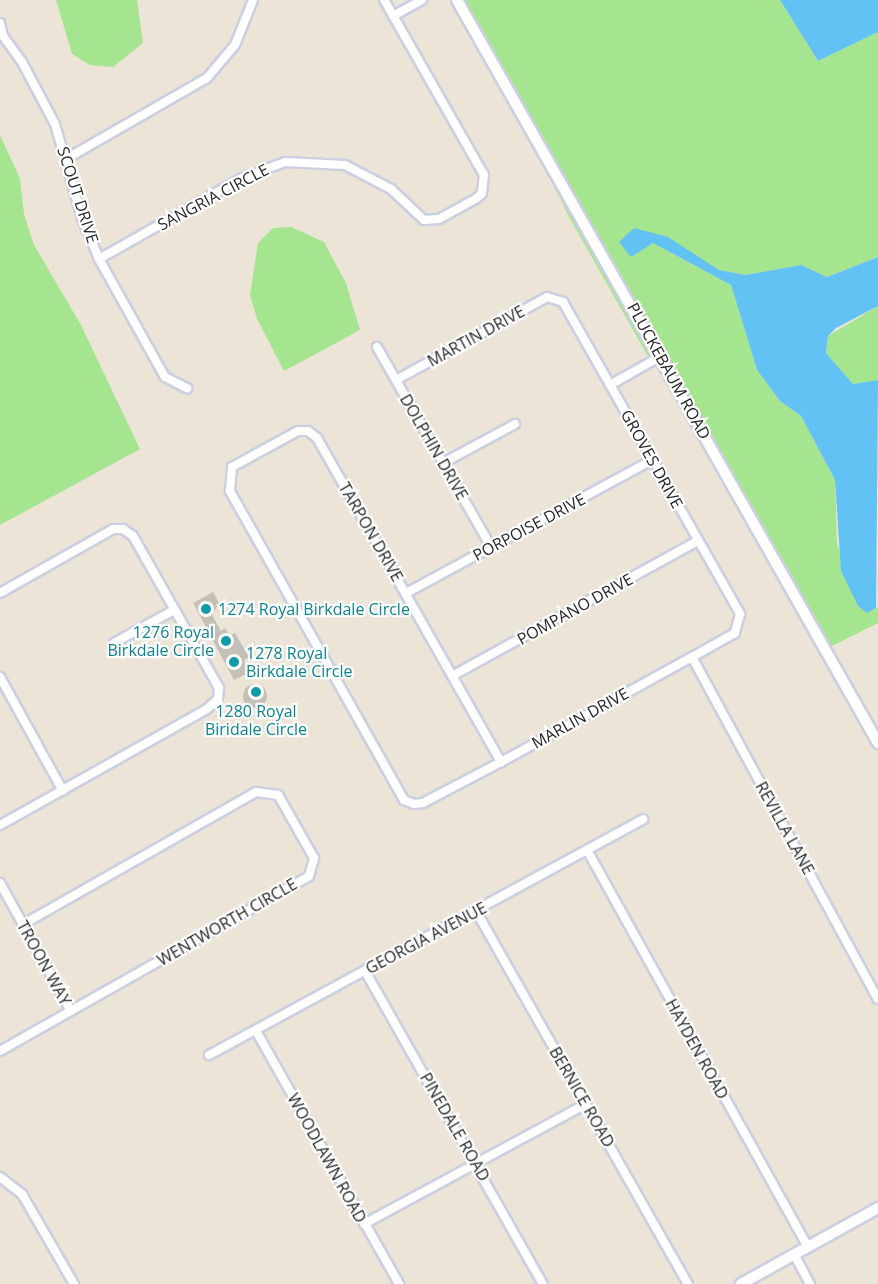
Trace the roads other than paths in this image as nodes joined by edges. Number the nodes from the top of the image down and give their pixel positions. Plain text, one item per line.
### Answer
1 (254, 0) edge
2 (422, 0) edge
3 (457, 0) edge
4 (388, 1) edge
5 (393, 16) junction
6 (0, 23) edge
7 (66, 159) junction
8 (99, 259) junction
9 (556, 298) joint
10 (377, 347) dead end
11 (661, 356) junction
12 (396, 380) junction
13 (610, 385) junction
14 (187, 388) dead end
15 (515, 424) dead end
16 (652, 460) junction
17 (443, 463) junction
18 (698, 541) junction
19 (491, 547) junction
20 (0, 593) edge
21 (406, 593) junction
22 (174, 610) junction
23 (740, 624) joint
24 (114, 643) dead end
25 (692, 657) junction
26 (452, 676) junction
27 (0, 677) edge
28 (878, 743) edge
29 (501, 762) junction
30 (63, 791) junction
31 (414, 804) joint
32 (644, 819) dead end
33 (0, 825) edge
34 (586, 850) junction
35 (0, 883) edge
36 (476, 911) junction
37 (22, 925) junction
38 (365, 971) junction
39 (878, 999) edge
40 (71, 1011) junction
41 (256, 1031) junction
42 (0, 1051) edge
43 (209, 1056) dead end
44 (586, 1104) junction
45 (476, 1164) junction
46 (0, 1177) edge
47 (877, 1209) edge
48 (364, 1224) junction
49 (808, 1247) junction
50 (794, 1254) junction
51 (74, 1284) edge
52 (399, 1284) edge
53 (543, 1284) edge
54 (688, 1284) edge
55 (741, 1284) edge
56 (810, 1284) edge

1 - 7 street
2 - 5 street
3 - 11 street, PLUCKEBAUM ROAD
4 - 5 street, SANGRIA CIRCLE
5 - 8 street, SANGRIA CIRCLE
6 - 7 street, SCOUT DRIVE
7 - 8 street, SCOUT DRIVE
8 - 14 street, SCOUT DRIVE
9 - 12 street, MARTIN DRIVE
9 - 13 street, GROVES DRIVE
10 - 12 street, DOLPHIN DRIVE
11 - 13 street
11 - 28 street, PLUCKEBAUM ROAD
12 - 17 street, DOLPHIN DRIVE
13 - 16 street, GROVES DRIVE
15 - 17 street
16 - 18 street, GROVES DRIVE
16 - 19 street, PORPOISE DRIVE
17 - 19 street, DOLPHIN DRIVE
18 - 23 street, GROVES DRIVE
18 - 26 street, POMPANO DRIVE
19 - 21 street, PORPOISE DRIVE
20 - 22 street
21 - 26 street, TARPON DRIVE
21 - 31 street, TARPON DRIVE
22 - 24 street
22 - 30 street
23 - 25 street, MARLIN DRIVE
25 - 29 street, MARLIN DRIVE
25 - 39 street, REVILLA LANE
26 - 29 street, TARPON DRIVE
27 - 30 street
29 - 31 street, MARLIN DRIVE
30 - 33 street
32 - 34 street, GEORGIA AVENUE
34 - 36 street, GEORGIA AVENUE
34 - 49 street, HAYDEN ROAD
35 - 37 street, TROON WAY
36 - 38 street, GEORGIA AVENUE
36 - 44 street, BERNICE ROAD
37 - 40 street, TROON WAY
37 - 40 street, WENTWORTH CIRCLE
38 - 41 street, GEORGIA AVENUE
38 - 45 street, PINEDALE ROAD
40 - 42 street, WENTWORTH CIRCLE
41 - 43 street, GEORGIA AVENUE
41 - 48 street, WOODLAWN ROAD
44 - 45 street
44 - 54 street, BERNICE ROAD
45 - 48 street
45 - 53 street, PINEDALE ROAD
46 - 51 street
47 - 49 street
48 - 52 street, WOODLAWN ROAD
49 - 50 street
50 - 55 street
50 - 56 street

